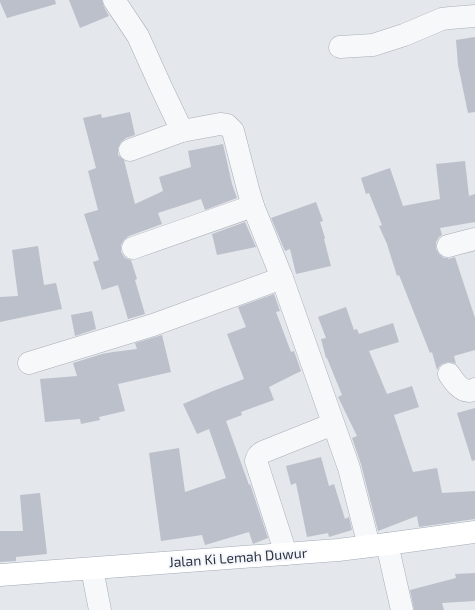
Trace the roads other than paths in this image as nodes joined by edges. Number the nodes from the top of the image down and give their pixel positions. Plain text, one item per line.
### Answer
1 (114, 0) edge
2 (475, 16) edge
3 (340, 47) dead end
4 (182, 131) junction
5 (130, 150) dead end
6 (253, 206) junction
7 (475, 239) edge
8 (448, 246) dead end
9 (133, 248) dead end
10 (282, 278) junction
11 (29, 363) dead end
12 (449, 374) dead end
13 (475, 389) edge
14 (333, 424) junction
15 (475, 532) edge
16 (378, 545) junction
17 (286, 554) junction
18 (92, 569) junction
19 (0, 575) edge
20 (100, 610) edge
21 (402, 610) edge

1 - 4 street
2 - 3 street
4 - 5 street
4 - 6 street
6 - 9 street
6 - 10 street
7 - 8 street
10 - 11 street
10 - 14 street
12 - 13 street
14 - 16 street
14 - 17 street
15 - 16 main road, Jalan Ki Lemah Duwur
16 - 17 main road, Jalan Ki Lemah Duwur
16 - 21 street
17 - 18 main road, Jalan Ki Lemah Duwur
18 - 19 main road, Jalan Ki Lemah Duwur
18 - 20 street

